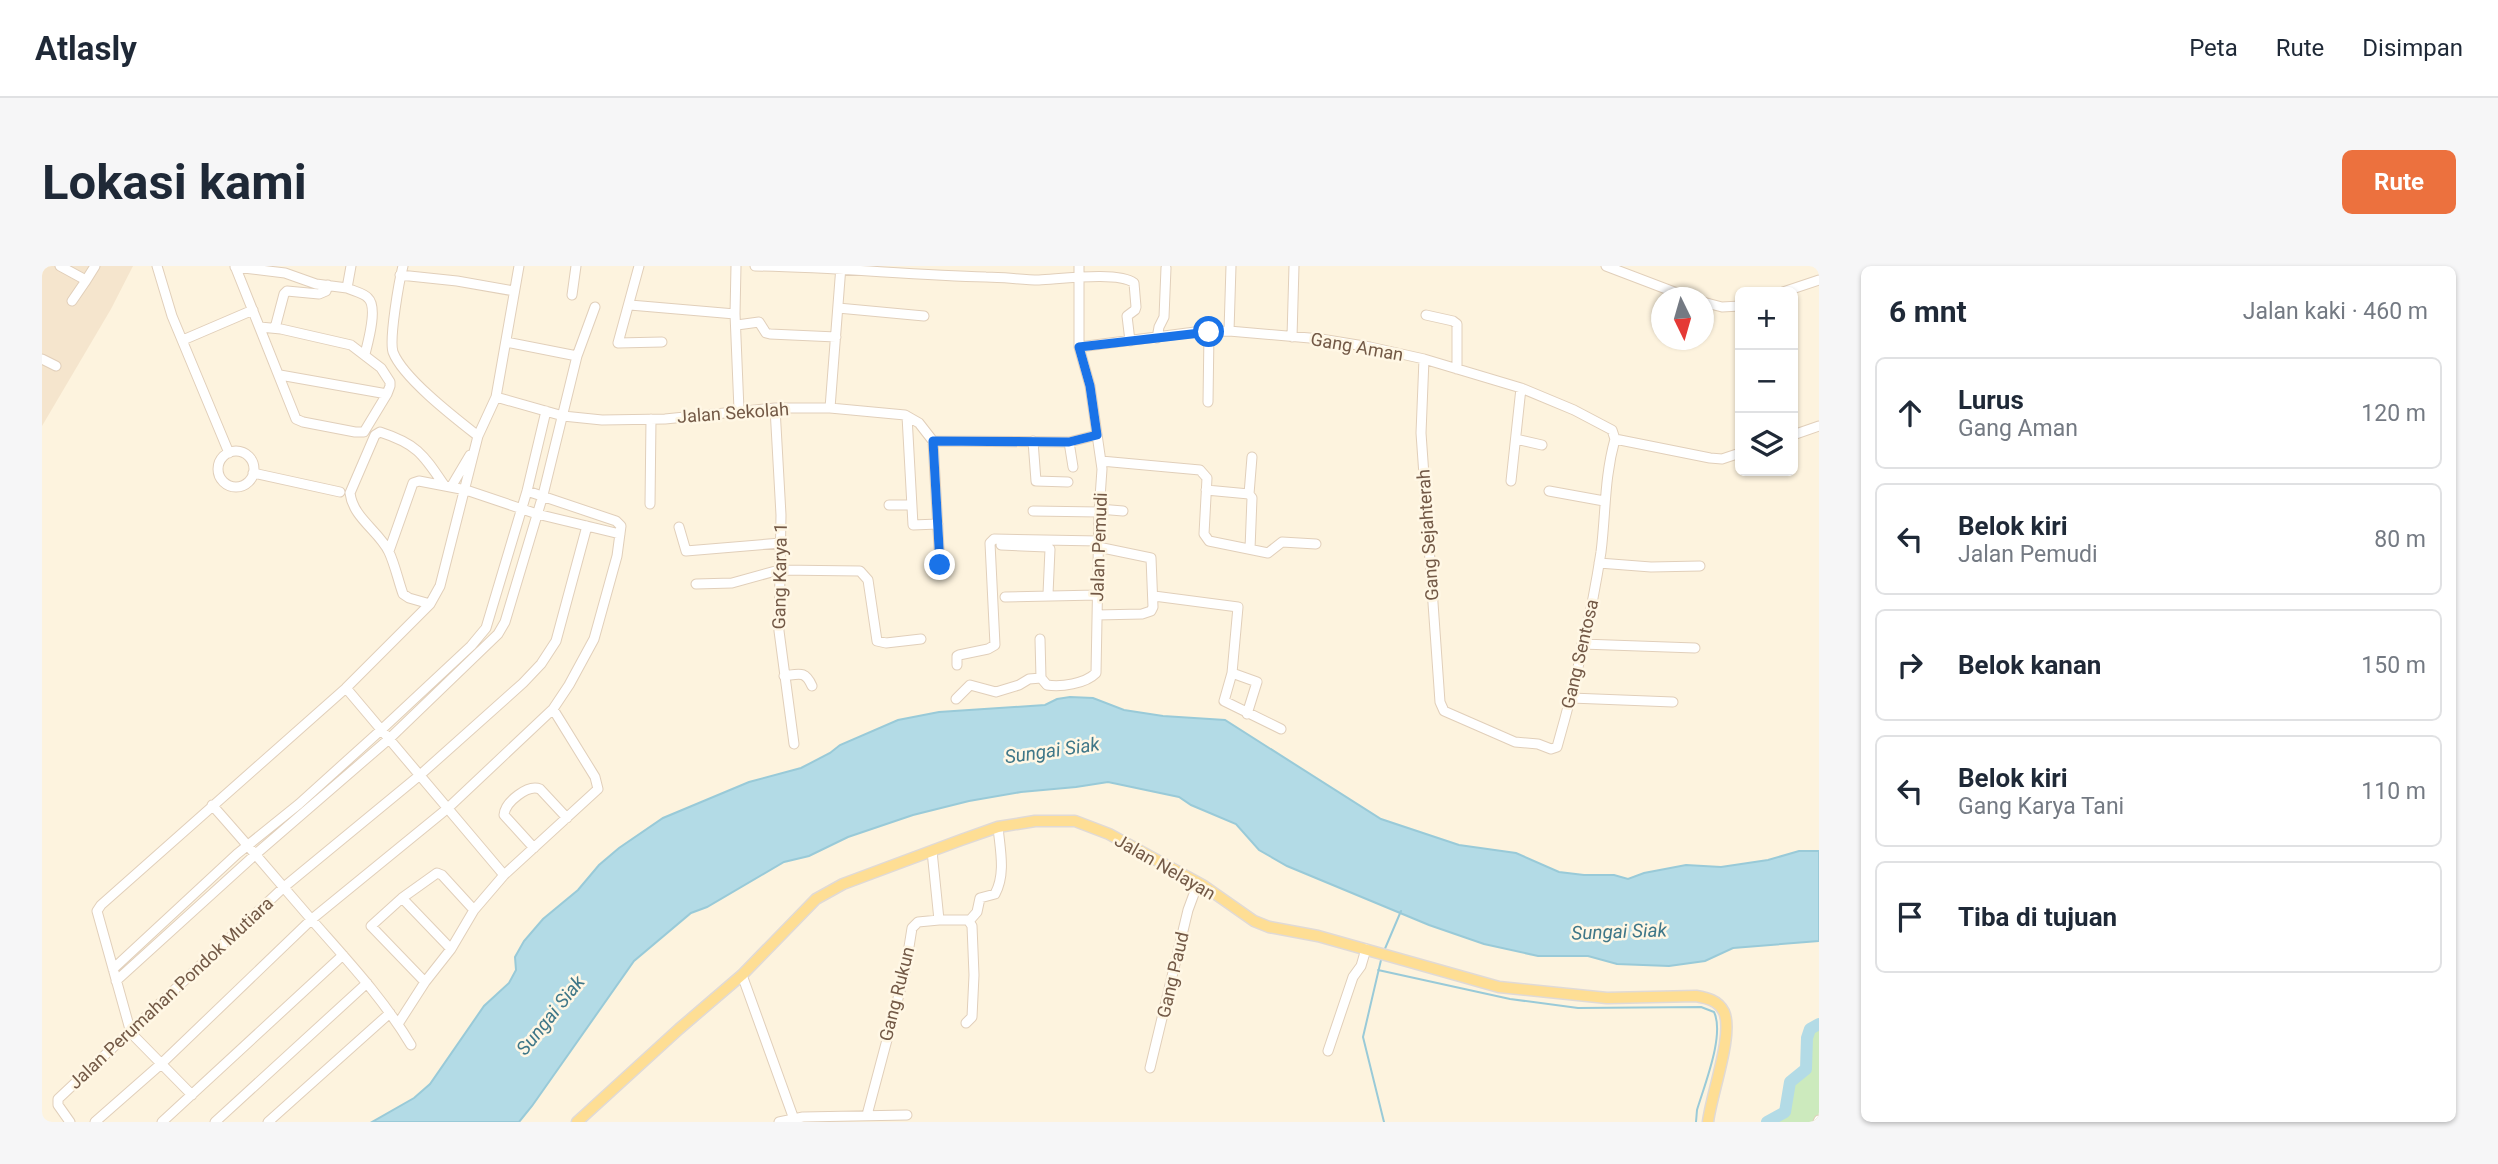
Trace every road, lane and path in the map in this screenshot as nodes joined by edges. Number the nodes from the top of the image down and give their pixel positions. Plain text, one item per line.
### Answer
1 (60, 266) edge
2 (94, 266) edge
3 (157, 266) edge
4 (235, 266) edge
5 (351, 266) edge
6 (519, 266) edge
7 (576, 266) edge
8 (639, 266) edge
9 (736, 266) edge
10 (755, 266) edge
11 (794, 266) edge
12 (1079, 266) edge
13 (1231, 266) edge
14 (1294, 266) edge
15 (1606, 266) edge
16 (841, 267) edge
17 (1166, 268) dead end
18 (402, 270) edge
19 (1078, 277) junction
20 (1819, 280) edge
21 (85, 282) junction
22 (328, 285) junction
23 (1661, 287) edge
24 (1798, 287) edge
25 (347, 288) junction
26 (514, 291) junction
27 (572, 295) dead end
28 (72, 301) dead end
29 (630, 304) junction
30 (1714, 305) edge
31 (1735, 306) edge
32 (595, 307) dead end
33 (838, 308) junction
34 (253, 310) junction
35 (924, 316) dead end
36 (1426, 316) dead end
37 (736, 320) junction
38 (260, 327) junction
39 (275, 328) junction
40 (1229, 331) junction
41 (1209, 332) junction
42 (836, 337) junction
43 (1292, 337) junction
44 (1157, 338) junction
45 (183, 340) junction
46 (1130, 341) junction
47 (506, 342) junction
48 (662, 342) dead end
49 (1079, 347) junction
50 (365, 354) junction
51 (577, 356) junction
52 (42, 359) edge
53 (1424, 359) junction
54 (56, 366) dead end
55 (1457, 369) junction
56 (280, 375) junction
57 (1521, 388) junction
58 (387, 394) junction
59 (496, 397) junction
60 (1208, 402) dead end
61 (775, 408) junction
62 (830, 408) junction
63 (739, 410) junction
64 (546, 411) junction
65 (563, 416) junction
66 (907, 416) junction
67 (651, 419) junction
68 (1819, 426) edge
69 (540, 433) junction
70 (1798, 433) edge
71 (1097, 435) junction
72 (478, 436) junction
73 (558, 438) junction
74 (1516, 439) junction
75 (1615, 439) junction
76 (933, 441) junction
77 (1033, 441) junction
78 (1069, 442) junction
79 (1542, 445) dead end
80 (474, 448) junction
81 (229, 453) junction
82 (1735, 455) edge
83 (1252, 457) dead end
84 (1101, 461) junction
85 (1073, 467) dead end
86 (253, 473) junction
87 (1511, 481) dead end
88 (1068, 482) dead end
89 (447, 486) junction
90 (1206, 490) junction
91 (466, 491) junction
92 (527, 491) junction
93 (1549, 491) dead end
94 (340, 492) dead end
95 (1249, 494) junction
96 (543, 495) junction
97 (1604, 501) junction
98 (650, 504) dead end
99 (889, 505) dead end
100 (912, 505) junction
101 (521, 509) junction
102 (1123, 510) dead end
103 (1099, 511) junction
104 (1033, 512) dead end
105 (537, 514) junction
106 (937, 524) junction
107 (587, 526) junction
108 (679, 527) dead end
109 (620, 534) junction
110 (781, 542) junction
111 (1098, 544) junction
112 (1316, 544) dead end
113 (1001, 545) dead end
114 (1250, 549) junction
115 (389, 551) junction
116 (1599, 563) junction
117 (940, 565) dead end
118 (1700, 566) dead end
119 (779, 570) junction
120 (696, 584) dead end
121 (1048, 594) junction
122 (1097, 595) junction
123 (1154, 596) junction
124 (1005, 597) dead end
125 (430, 604) junction
126 (1097, 615) junction
127 (486, 628) junction
128 (498, 634) junction
129 (921, 639) dead end
130 (1040, 639) dead end
131 (1582, 644) junction
132 (1695, 648) dead end
133 (957, 665) dead end
134 (1232, 673) junction
135 (783, 676) junction
136 (1041, 678) junction
137 (812, 685) dead end
138 (346, 688) junction
139 (1571, 698) junction
140 (956, 699) dead end
141 (1673, 702) dead end
142 (553, 709) junction
143 (1444, 711) joint
144 (1247, 714) junction
145 (1281, 729) dead end
146 (381, 730) junction
147 (389, 739) junction
148 (794, 744) dead end
149 (420, 775) junction
150 (212, 806) junction
151 (448, 808) junction
152 (567, 818) junction
153 (998, 827) junction
154 (248, 844) junction
155 (534, 848) junction
156 (932, 851) junction
157 (257, 853) junction
158 (504, 875) junction
159 (1198, 883) junction
160 (284, 887) junction
161 (402, 898) junction
162 (474, 910) junction
163 (312, 919) junction
164 (939, 920) junction
165 (970, 920) junction
166 (452, 949) junction
167 (1370, 951) junction
168 (343, 955) junction
169 (113, 969) junction
170 (742, 975) junction
171 (116, 981) junction
172 (425, 982) junction
173 (367, 983) junction
174 (390, 1013) junction
175 (966, 1023) dead end
176 (398, 1024) junction
177 (131, 1033) junction
178 (411, 1045) dead end
179 (1328, 1051) dead end
180 (161, 1063) junction
181 (1150, 1068) dead end
182 (192, 1095) junction
183 (867, 1115) junction
184 (907, 1115) dead end
185 (801, 1119) edge
186 (70, 1122) edge
187 (95, 1122) edge
188 (162, 1122) edge
189 (215, 1122) edge
190 (268, 1122) edge
191 (577, 1122) edge
192 (779, 1122) edge
193 (1708, 1122) edge

1 - 21 street
2 - 21 street
3 - 45 street
4 - 22 street
4 - 34 street
5 - 25 street
6 - 26 street
7 - 27 street
8 - 29 street
9 - 37 street
10 - 11 street
11 - 16 street
12 - 19 street, Jalan Pemudi
13 - 40 street
14 - 43 street
15 - 23 street
16 - 19 street
16 - 33 street
17 - 44 street
18 - 26 street
18 - 72 street
19 - 46 street
19 - 49 street, Jalan Pemudi
20 - 24 street
21 - 28 street
22 - 25 street
22 - 39 street
25 - 50 street
26 - 47 street
29 - 37 street
29 - 48 street
30 - 31 street
32 - 51 street
33 - 35 street
33 - 42 street
34 - 38 street
34 - 45 street
36 - 55 street
37 - 42 street
37 - 63 street
38 - 39 street
38 - 56 street
39 - 50 street
40 - 41 street, Gang Aman
40 - 43 street, Gang Aman
41 - 44 street, Gang Aman
41 - 60 street
42 - 62 street
43 - 53 street, Gang Aman
44 - 46 street, Gang Aman
45 - 81 street
46 - 49 street, Gang Aman
47 - 51 street
47 - 59 street
49 - 71 street, Jalan Pemudi
50 - 58 street
51 - 65 street
52 - 54 street
53 - 55 street, Gang Aman
53 - 143 street, Gang Sejahterah
55 - 57 street, Gang Aman
56 - 58 street
56 - 58 street
57 - 74 street
57 - 75 street, Gang Aman
59 - 64 street, Jalan Sekolah
59 - 72 street
61 - 62 street, Jalan Sekolah
61 - 63 street, Jalan Sekolah
61 - 110 street, Gang Karya 1
62 - 66 street, Jalan Sekolah
63 - 67 street, Jalan Sekolah
64 - 65 street, Jalan Sekolah
64 - 69 street
65 - 67 street, Jalan Sekolah
65 - 73 street
66 - 76 street
66 - 100 street
67 - 98 street
68 - 70 street
69 - 73 street
69 - 92 street
71 - 78 street
71 - 84 street, Jalan Pemudi
72 - 80 street
73 - 96 street
74 - 79 street
74 - 87 street
75 - 82 street
75 - 97 street, Gang Sentosa
76 - 77 street
76 - 106 street
77 - 78 street
77 - 88 street
78 - 85 street
80 - 89 street
80 - 91 street
81 - 86 street
81 - 86 street
83 - 95 street
84 - 90 street
84 - 103 street, Jalan Pemudi
86 - 94 street
89 - 91 street
89 - 115 street
89 - 115 street
90 - 95 street
90 - 114 street
91 - 101 street
91 - 125 street
92 - 96 street
92 - 101 street
93 - 97 street
95 - 114 street
96 - 105 street
96 - 109 street
97 - 116 street, Gang Sentosa
99 - 100 street
100 - 106 street
101 - 105 street
101 - 127 street
102 - 103 street
103 - 104 street
103 - 111 street, Jalan Pemudi
105 - 107 street
105 - 128 street
106 - 117 street
107 - 109 street
107 - 149 street, Jalan Perumahan Pondok Mutiara
108 - 110 street
109 - 142 street
110 - 119 street, Gang Karya 1
111 - 122 street, Jalan Pemudi
111 - 123 street
111 - 133 street
112 - 114 street
113 - 121 street
115 - 125 street
116 - 118 street
116 - 131 street, Gang Sentosa
119 - 120 street
119 - 129 street
119 - 135 street, Gang Karya 1
121 - 122 street
121 - 124 street
122 - 126 street, Jalan Pemudi
123 - 126 street
123 - 134 street
125 - 138 street
126 - 136 street, Jalan Pemudi
127 - 128 street
127 - 146 street
128 - 147 street
130 - 136 street
131 - 132 street
131 - 139 street, Gang Sentosa
134 - 144 street
134 - 144 street
135 - 137 street
135 - 148 street, Gang Karya 1
136 - 140 street, Jalan Pemudi
138 - 146 street
138 - 150 street
139 - 141 street
139 - 143 street, Gang Sentosa
142 - 151 street
142 - 152 street
144 - 145 street
146 - 147 street
146 - 154 street
147 - 149 street
147 - 157 street
149 - 151 street
149 - 160 street, Jalan Perumahan Pondok Mutiara
150 - 154 street
150 - 169 street
151 - 158 street
151 - 163 street
152 - 155 street
152 - 155 street
153 - 156 main road, Jalan Nelayan
153 - 159 main road, Jalan Nelayan
153 - 165 street
154 - 157 street
154 - 169 street
155 - 158 street
156 - 164 street
156 - 170 main road, Jalan Nelayan
157 - 160 street
157 - 171 street
158 - 162 street
159 - 167 main road, Jalan Nelayan
159 - 181 street, Gang Paud
160 - 163 street
160 - 177 street, Jalan Perumahan Pondok Mutiara
161 - 162 street
161 - 166 street
161 - 172 street
162 - 166 street
163 - 168 street
163 - 180 street
164 - 165 street
164 - 183 street, Gang Rukun
165 - 175 street
166 - 172 street
167 - 179 street
167 - 193 main road, Jalan Nelayan
168 - 173 street
168 - 182 street
169 - 171 street
170 - 185 street
170 - 191 main road, Jalan Nelayan
171 - 177 street
172 - 176 street
173 - 174 street
173 - 189 street
174 - 176 street
174 - 190 street
176 - 178 street
177 - 180 street
177 - 186 street, Jalan Perumahan Pondok Mutiara
180 - 182 street
180 - 187 street
182 - 188 street
183 - 184 street
183 - 185 street
185 - 192 street

